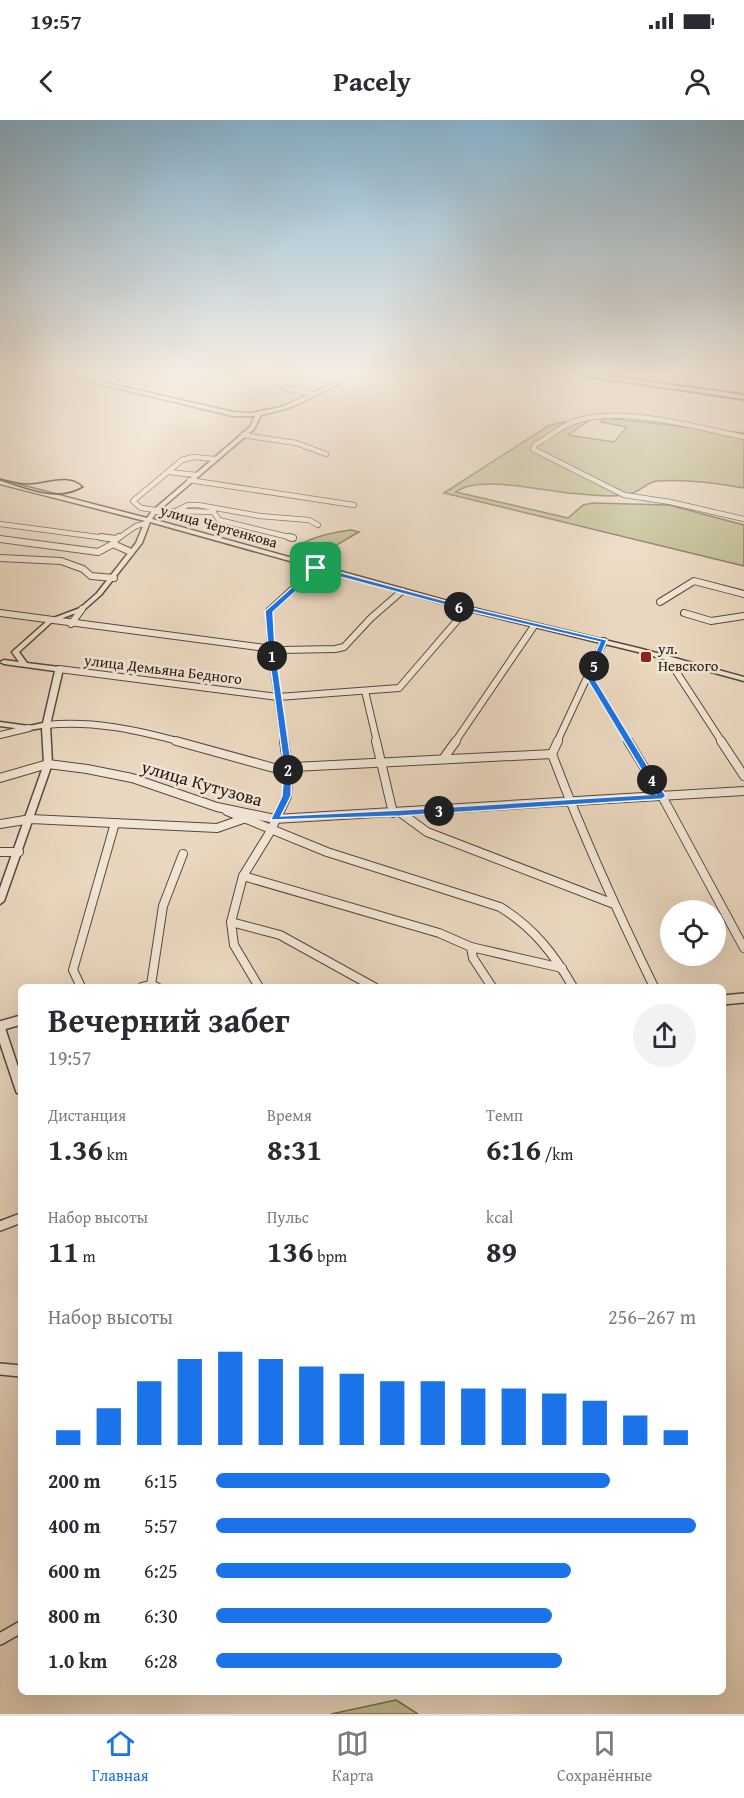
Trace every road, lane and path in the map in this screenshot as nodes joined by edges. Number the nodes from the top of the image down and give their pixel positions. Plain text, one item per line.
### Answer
1 (226, 449) edge
2 (314, 449) edge
3 (534, 449) edge
4 (326, 454) dead end
5 (215, 459) junction
6 (170, 472) junction
7 (196, 475) junction
8 (189, 480) junction
9 (0, 482) edge
10 (354, 505) dead end
11 (212, 510) junction
12 (155, 511) junction
13 (744, 519) edge
14 (147, 521) junction
15 (0, 524) edge
16 (318, 525) dead end
17 (293, 538) dead end
18 (0, 539) edge
19 (115, 542) junction
20 (131, 552) junction
21 (0, 558) edge
22 (316, 568) junction
23 (114, 578) junction
24 (402, 591) junction
25 (744, 594) edge
26 (660, 602) dead end
27 (82, 609) junction
28 (467, 609) junction
29 (0, 613) edge
30 (684, 613) dead end
31 (744, 616) edge
32 (51, 621) junction
33 (72, 624) junction
34 (534, 626) junction
35 (604, 641) junction
36 (271, 648) junction
37 (669, 659) junction
38 (2, 662) edge
39 (25, 665) junction
40 (59, 669) junction
41 (589, 676) junction
42 (744, 679) edge
43 (365, 691) junction
44 (278, 697) junction
45 (0, 724) edge
46 (46, 725) junction
47 (29, 728) junction
48 (0, 735) edge
49 (552, 754) junction
50 (443, 759) junction
51 (48, 764) junction
52 (381, 764) junction
53 (288, 768) junction
54 (744, 776) edge
55 (0, 778) edge
56 (744, 791) edge
57 (662, 796) junction
58 (569, 802) junction
59 (217, 807) junction
60 (397, 813) junction
61 (31, 819) junction
62 (243, 819) junction
63 (275, 819) junction
64 (115, 823) junction
65 (0, 824) edge
66 (270, 832) junction
67 (0, 852) edge
68 (19, 852) junction
69 (183, 854) dead end
70 (243, 876) junction
71 (0, 901) edge
72 (614, 904) junction
73 (231, 922) junction
74 (471, 947) junction
75 (744, 948) edge
76 (562, 968) junction
77 (80, 984) edge
78 (154, 984) edge
79 (257, 984) edge
80 (369, 984) edge
81 (490, 984) edge
82 (571, 984) edge
83 (653, 984) edge
84 (744, 998) edge
85 (726, 1000) edge
86 (18, 1021) edge
87 (0, 1027) edge
88 (18, 1082) edge
89 (18, 1219) edge
90 (0, 1226) edge
91 (0, 1369) edge
92 (18, 1371) edge
93 (18, 1629) edge
94 (0, 1639) edge

1 - 5 street
2 - 4 street
3 - 13 street
5 - 6 street
5 - 7 street
6 - 7 street
6 - 12 street
7 - 8 street
8 - 10 street
8 - 12 street
9 - 14 street, улица Чертенкова
11 - 12 street
11 - 16 street
11 - 17 street
12 - 14 street
14 - 19 street
14 - 20 street
14 - 22 street, улица Чертенкова
15 - 19 street
18 - 19 street
19 - 20 street
20 - 23 street
21 - 23 street
22 - 24 street, улица Чертенкова
22 - 36 street
23 - 27 street
24 - 28 street, улица Чертенкова
24 - 36 street
25 - 26 street
27 - 32 street
27 - 33 street
28 - 34 street, улица Чертенкова
28 - 43 street, улица Демьяна Бедного
29 - 32 street
30 - 31 street
32 - 33 street
32 - 39 street
33 - 36 street
34 - 35 street, улица Чертенкова
34 - 50 street
35 - 37 street, улица Чертенкова
35 - 41 street
36 - 44 street
37 - 42 street, улица Чертенкова
37 - 54 street
38 - 39 street, улица Демьяна Бедного
39 - 40 street, улица Демьяна Бедного
40 - 44 street, улица Демьяна Бедного
40 - 46 street
41 - 49 street
41 - 57 street
43 - 44 street, улица Демьяна Бедного
43 - 52 street
44 - 53 street
45 - 47 street
46 - 47 street
46 - 51 street
46 - 53 street
47 - 48 street
49 - 50 street
49 - 58 street
50 - 52 street
51 - 55 street
51 - 59 street, улица Кутузова
51 - 61 street
52 - 53 street
52 - 60 street
53 - 63 street
56 - 57 street, улица Кутузова
57 - 58 street, улица Кутузова
57 - 75 street
58 - 60 street, улица Кутузова
58 - 72 street
59 - 62 street
59 - 63 street, улица Кутузова
60 - 63 street, улица Кутузова
60 - 72 street
61 - 64 street
61 - 65 street
61 - 68 street
62 - 64 street
62 - 66 street
63 - 66 street
64 - 77 street
66 - 70 street
66 - 76 street
67 - 68 street
68 - 71 street
69 - 78 street
70 - 73 street
70 - 74 street
72 - 83 street
73 - 79 street
73 - 80 street
74 - 76 street
74 - 81 street
76 - 82 street
84 - 85 street
86 - 87 street
87 - 88 street
89 - 90 street
91 - 92 street
93 - 94 street

